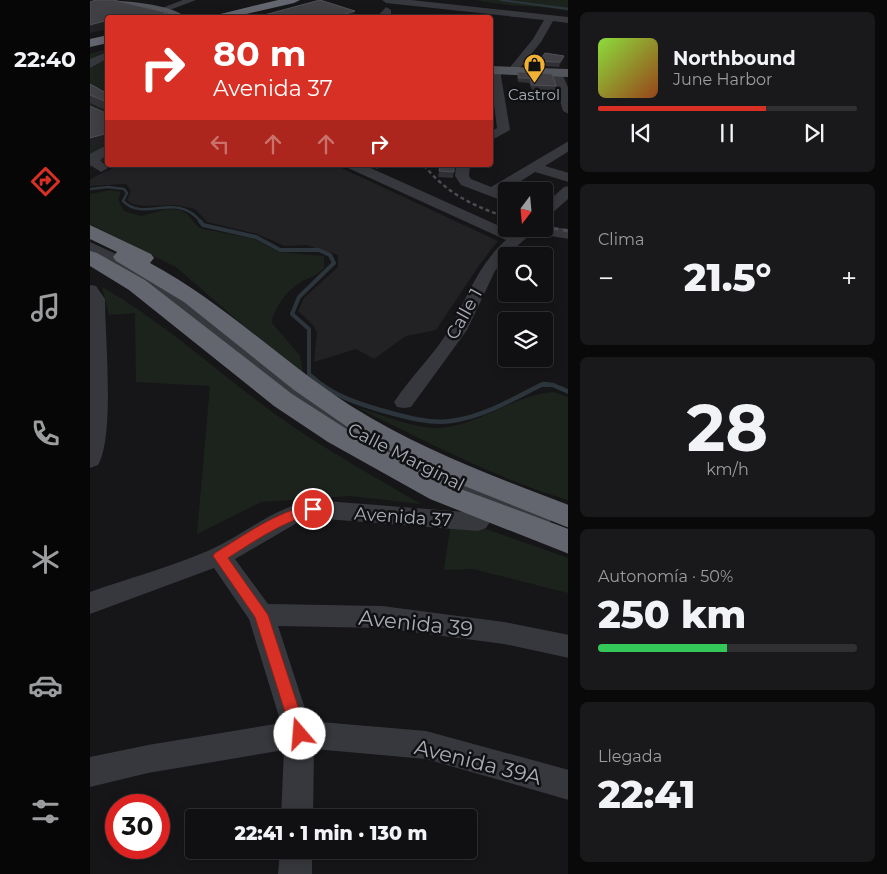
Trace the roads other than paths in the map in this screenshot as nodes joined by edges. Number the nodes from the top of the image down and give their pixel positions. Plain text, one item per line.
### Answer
1 (102, 0) edge
2 (192, 0) edge
3 (294, 0) edge
4 (130, 2) edge
5 (307, 2) edge
6 (384, 9) edge
7 (159, 11) junction
8 (172, 15) edge
9 (224, 15) edge
10 (248, 15) edge
11 (550, 18) junction
12 (568, 20) edge
13 (105, 40) edge
14 (90, 43) edge
15 (105, 48) edge
16 (90, 50) edge
17 (105, 54) edge
18 (105, 55) edge
19 (90, 57) edge
20 (90, 65) edge
21 (493, 70) edge
22 (512, 71) junction
23 (563, 73) edge
24 (568, 111) edge
25 (493, 136) edge
26 (568, 145) edge
27 (100, 150) edge
28 (358, 167) edge
29 (533, 167) junction
30 (96, 170) edge
31 (463, 171) edge
32 (568, 178) edge
33 (568, 190) edge
34 (492, 193) junction
35 (498, 195) edge
36 (553, 204) edge
37 (498, 224) edge
38 (90, 231) edge
39 (553, 232) edge
40 (568, 234) edge
41 (518, 238) edge
42 (90, 241) edge
43 (90, 247) edge
44 (90, 252) edge
45 (90, 257) edge
46 (90, 267) edge
47 (91, 291) edge
48 (194, 298) junction
49 (163, 306) junction
50 (93, 338) edge
51 (256, 362) junction
52 (404, 402) dead end
53 (90, 460) edge
54 (568, 517) edge
55 (478, 522) dead end
56 (568, 530) edge
57 (568, 542) edge
58 (219, 556) junction
59 (90, 603) edge
60 (261, 615) junction
61 (568, 647) edge
62 (300, 734) junction
63 (90, 772) edge
64 (568, 785) edge
65 (297, 809) edge
66 (296, 859) edge
67 (295, 874) edge

1 - 4 main road
2 - 7 street
3 - 9 highway
4 - 7 main road
5 - 10 highway
6 - 11 street
7 - 8 main road
11 - 12 street
11 - 22 street
13 - 14 highway
15 - 16 highway
17 - 19 street
18 - 20 street
21 - 22 main road
21 - 25 street
22 - 23 main road
23 - 24 street
26 - 29 street
27 - 30 street
28 - 37 street
29 - 32 street
29 - 34 street
31 - 34 street
33 - 36 street
34 - 35 street
38 - 48 highway
39 - 40 street
41 - 52 street, Calle 1
42 - 48 highway
43 - 51 street, Calle Marginal
44 - 51 street, Calle Marginal
45 - 49 highway
46 - 49 highway
47 - 50 street
48 - 54 highway
49 - 57 highway
50 - 53 street
51 - 56 street, Calle Marginal
55 - 58 street, Avenida 37
58 - 59 street, Avenida 37
58 - 60 street
60 - 61 street, Avenida 39
60 - 62 street
62 - 63 street, Avenida 39A
62 - 64 street, Avenida 39A
62 - 65 street
66 - 67 street

